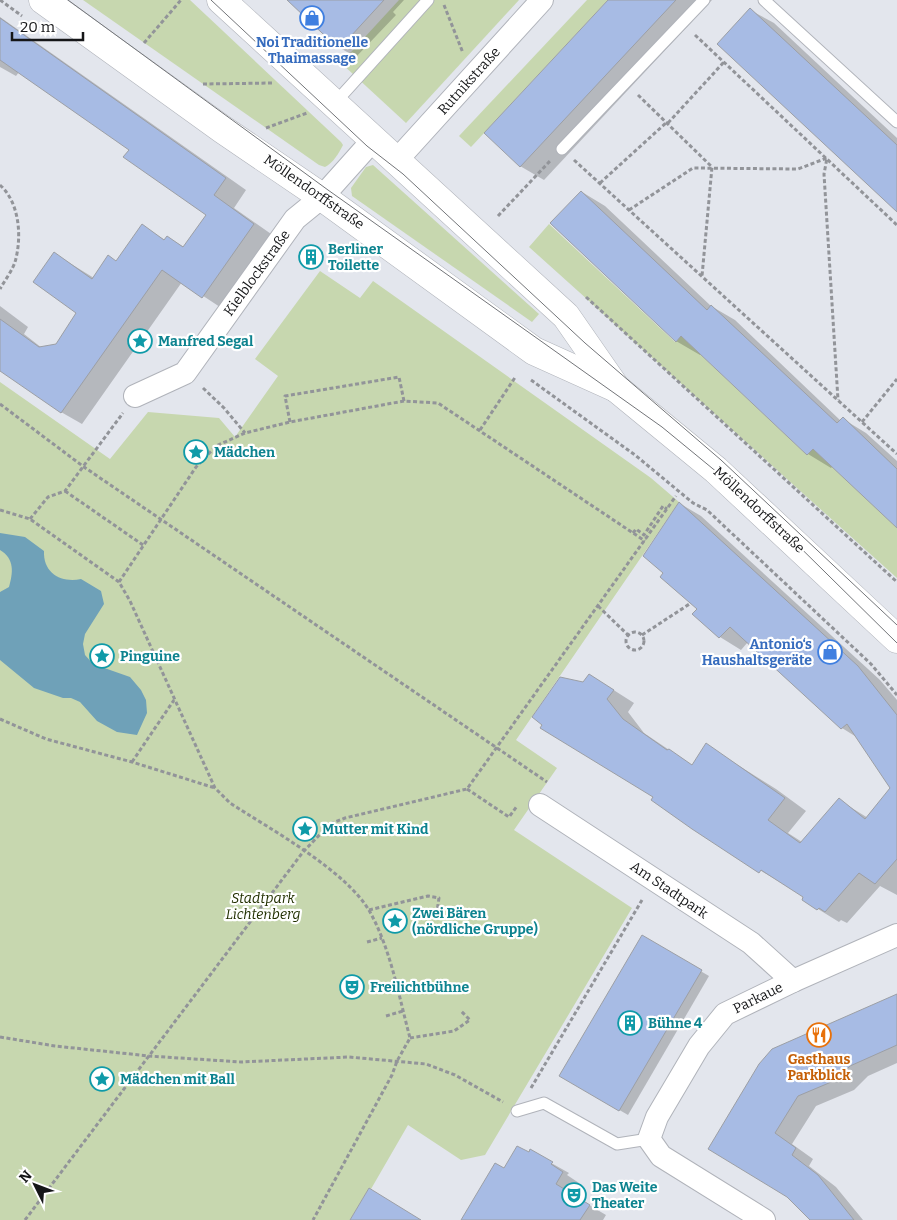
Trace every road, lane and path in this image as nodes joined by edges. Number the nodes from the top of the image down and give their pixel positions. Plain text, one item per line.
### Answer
1 (0, 0) edge
2 (181, 0) edge
3 (221, 0) edge
4 (428, 0) edge
5 (442, 0) edge
6 (542, 0) edge
7 (704, 0) edge
8 (764, 0) edge
9 (33, 8) edge
10 (682, 23) junction
11 (129, 61) junction
12 (724, 62) junction
13 (472, 77) junction
14 (282, 82) dead end
15 (625, 82) junction
16 (163, 84) junction
17 (323, 107) junction
18 (667, 122) junction
19 (897, 122) edge
20 (373, 140) junction
21 (250, 147) junction
22 (562, 149) junction
23 (827, 158) junction
24 (396, 161) junction
25 (712, 167) junction
26 (600, 183) junction
27 (0, 185) edge
28 (322, 197) junction
29 (629, 210) junction
30 (498, 216) dead end
31 (897, 225) edge
32 (702, 276) junction
33 (0, 289) edge
34 (185, 373) junction
35 (524, 374) dead end
36 (516, 376) dead end
37 (897, 379) edge
38 (616, 388) junction
39 (135, 396) joint
40 (404, 400) junction
41 (838, 400) junction
42 (0, 404) edge
43 (290, 422) junction
44 (862, 422) junction
45 (480, 430) junction
46 (245, 433) junction
47 (897, 454) edge
48 (84, 467) junction
49 (65, 491) junction
50 (676, 496) dead end
51 (667, 509) junction
52 (0, 510) edge
53 (160, 518) junction
54 (30, 519) junction
55 (633, 532) junction
56 (645, 541) junction
57 (143, 545) junction
58 (119, 582) junction
59 (691, 603) dead end
60 (598, 606) junction
61 (628, 635) junction
62 (642, 635) junction
63 (897, 639) edge
64 (897, 695) edge
65 (175, 700) junction
66 (0, 719) edge
67 (497, 746) junction
68 (132, 762) junction
69 (538, 775) junction
70 (533, 782) dead end
71 (551, 784) dead end
72 (215, 788) junction
73 (467, 789) junction
74 (529, 804) joint
75 (303, 852) junction
76 (654, 880) junction
77 (369, 910) junction
78 (437, 912) dead end
79 (897, 935) edge
80 (382, 938) junction
81 (367, 942) dead end
82 (794, 981) junction
83 (461, 1011) dead end
84 (403, 1012) junction
85 (386, 1016) dead end
86 (0, 1037) edge
87 (410, 1038) junction
88 (149, 1056) junction
89 (397, 1061) junction
90 (502, 1102) dead end
91 (517, 1111) joint
92 (649, 1139) junction
93 (25, 1220) edge
94 (313, 1220) edge
95 (764, 1220) edge

1 - 9 path
2 - 11 path
3 - 17 main road, Möllendorffstraße
4 - 17 lane
5 - 13 path
6 - 13 street, Rutnikstraße
7 - 10 lane
8 - 19 lane
9 - 11 main road, Möllendorffstraße
10 - 12 path
10 - 15 lane
11 - 16 main road, Möllendorffstraße
12 - 18 path
12 - 23 path
13 - 24 street, Rutnikstraße
14 - 16 path
15 - 18 path
15 - 22 lane
16 - 21 main road, Möllendorffstraße
17 - 20 main road, Möllendorffstraße
17 - 21 path
18 - 25 path
18 - 26 path
20 - 24 main road, Möllendorffstraße
20 - 28 street, Kielblockstraße
21 - 28 main road, Möllendorffstraße
22 - 26 path
22 - 30 path
23 - 25 path
23 - 31 path
23 - 41 path
24 - 38 main road, Möllendorffstraße
25 - 29 path
25 - 32 path
26 - 29 path
27 - 33 path
28 - 34 street, Kielblockstraße
28 - 38 main road, Möllendorffstraße
29 - 32 path
32 - 41 path
34 - 39 street, Kielblockstraße
34 - 46 path
35 - 64 path
36 - 45 path
37 - 44 path
38 - 63 main road, Möllendorffstraße
39 - 48 path
40 - 43 path
40 - 43 path
40 - 45 path
41 - 44 path
42 - 48 path
43 - 46 path
44 - 47 path
45 - 55 path
46 - 53 path
48 - 49 path
48 - 53 path
49 - 54 path
49 - 57 path
50 - 51 path
51 - 55 path
51 - 56 path
52 - 54 path
53 - 57 path
53 - 67 path
54 - 58 path
55 - 56 path
56 - 60 path
57 - 58 path
58 - 65 path
59 - 62 path
60 - 61 path
60 - 67 path
61 - 62 path
61 - 62 path
65 - 68 path
65 - 72 path
66 - 68 path
67 - 69 path
67 - 73 path
68 - 72 path
69 - 70 path
69 - 71 path
72 - 75 path
73 - 74 path
73 - 75 path
74 - 76 street, Am Stadtpark
75 - 77 path
75 - 88 path
76 - 82 street, Am Stadtpark
76 - 91 path
77 - 78 path
77 - 80 path
79 - 82 street, Parkaue
80 - 81 path
80 - 84 path
82 - 92 street, Parkaue
83 - 87 path
84 - 85 path
84 - 87 path
86 - 88 path
87 - 89 path
88 - 89 path
88 - 93 path
89 - 90 path
89 - 94 path
91 - 92 lane
92 - 95 street

